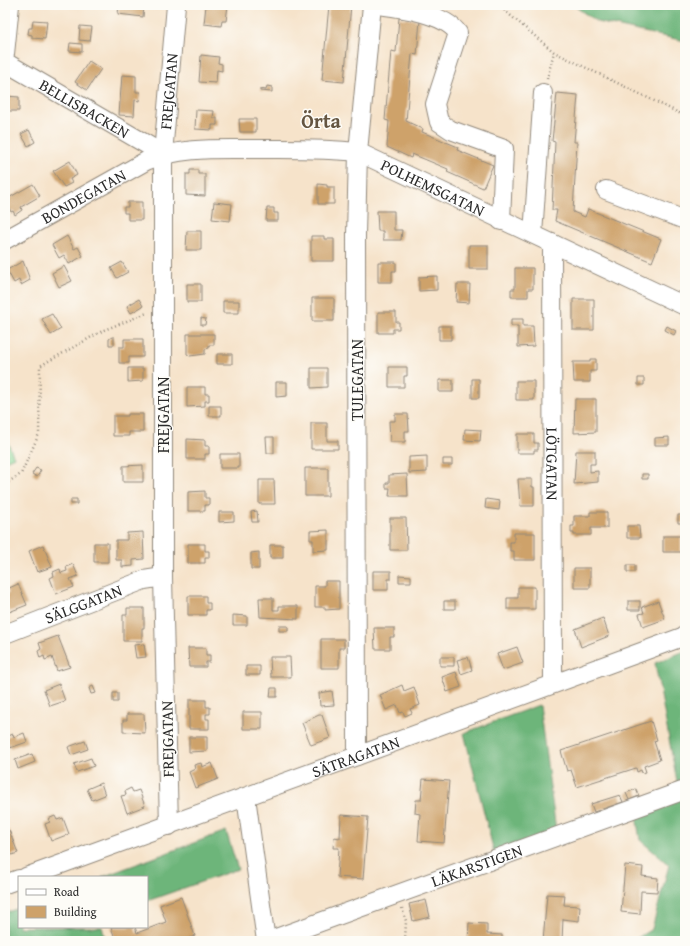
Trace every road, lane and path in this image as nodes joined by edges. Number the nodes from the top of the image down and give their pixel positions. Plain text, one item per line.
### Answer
1 (10, 5) edge
2 (176, 5) edge
3 (372, 5) edge
4 (378, 5) edge
5 (498, 5) edge
6 (554, 52) junction
7 (5, 54) edge
8 (5, 62) edge
9 (543, 93) joint
10 (685, 116) edge
11 (358, 152) junction
12 (163, 154) junction
13 (606, 190) dead end
14 (685, 220) edge
15 (501, 221) junction
16 (533, 234) junction
17 (5, 240) edge
18 (552, 243) junction
19 (163, 306) junction
20 (685, 306) edge
21 (5, 484) edge
22 (163, 577) junction
23 (5, 634) edge
24 (685, 636) edge
25 (553, 684) junction
26 (357, 756) junction
27 (685, 790) edge
28 (246, 797) junction
29 (169, 826) junction
30 (29, 876) edge
31 (18, 879) edge
32 (5, 884) edge
33 (397, 895) junction
34 (267, 941) edge
35 (405, 941) edge

1 - 7 street
2 - 12 street, FREJGATAN
3 - 11 street, TULEGATAN
4 - 15 street
5 - 6 path
6 - 9 path
6 - 10 path
8 - 12 street, BELLISBACKEN
9 - 16 street
11 - 12 street, POLHEMSGATAN
11 - 15 street, POLHEMSGATAN
11 - 26 street, TULEGATAN
12 - 17 street, BONDEGATAN
12 - 19 street, FREJGATAN
13 - 14 street
15 - 16 street, POLHEMSGATAN
16 - 18 street, POLHEMSGATAN
18 - 20 street, POLHEMSGATAN
18 - 25 street, LÖTGATAN
19 - 21 path
19 - 22 street, FREJGATAN
22 - 23 street, SÄLGGATAN
22 - 29 street, FREJGATAN
24 - 25 street, SÄTRAGATAN
25 - 26 street, SÄTRAGATAN
26 - 28 street, SÄTRAGATAN
27 - 33 street, LÄKARSTIGEN
28 - 29 street, SÄTRAGATAN
28 - 34 street
29 - 30 street, SÄTRAGATAN
31 - 32 street
33 - 34 street, LÄKARSTIGEN
33 - 35 path

